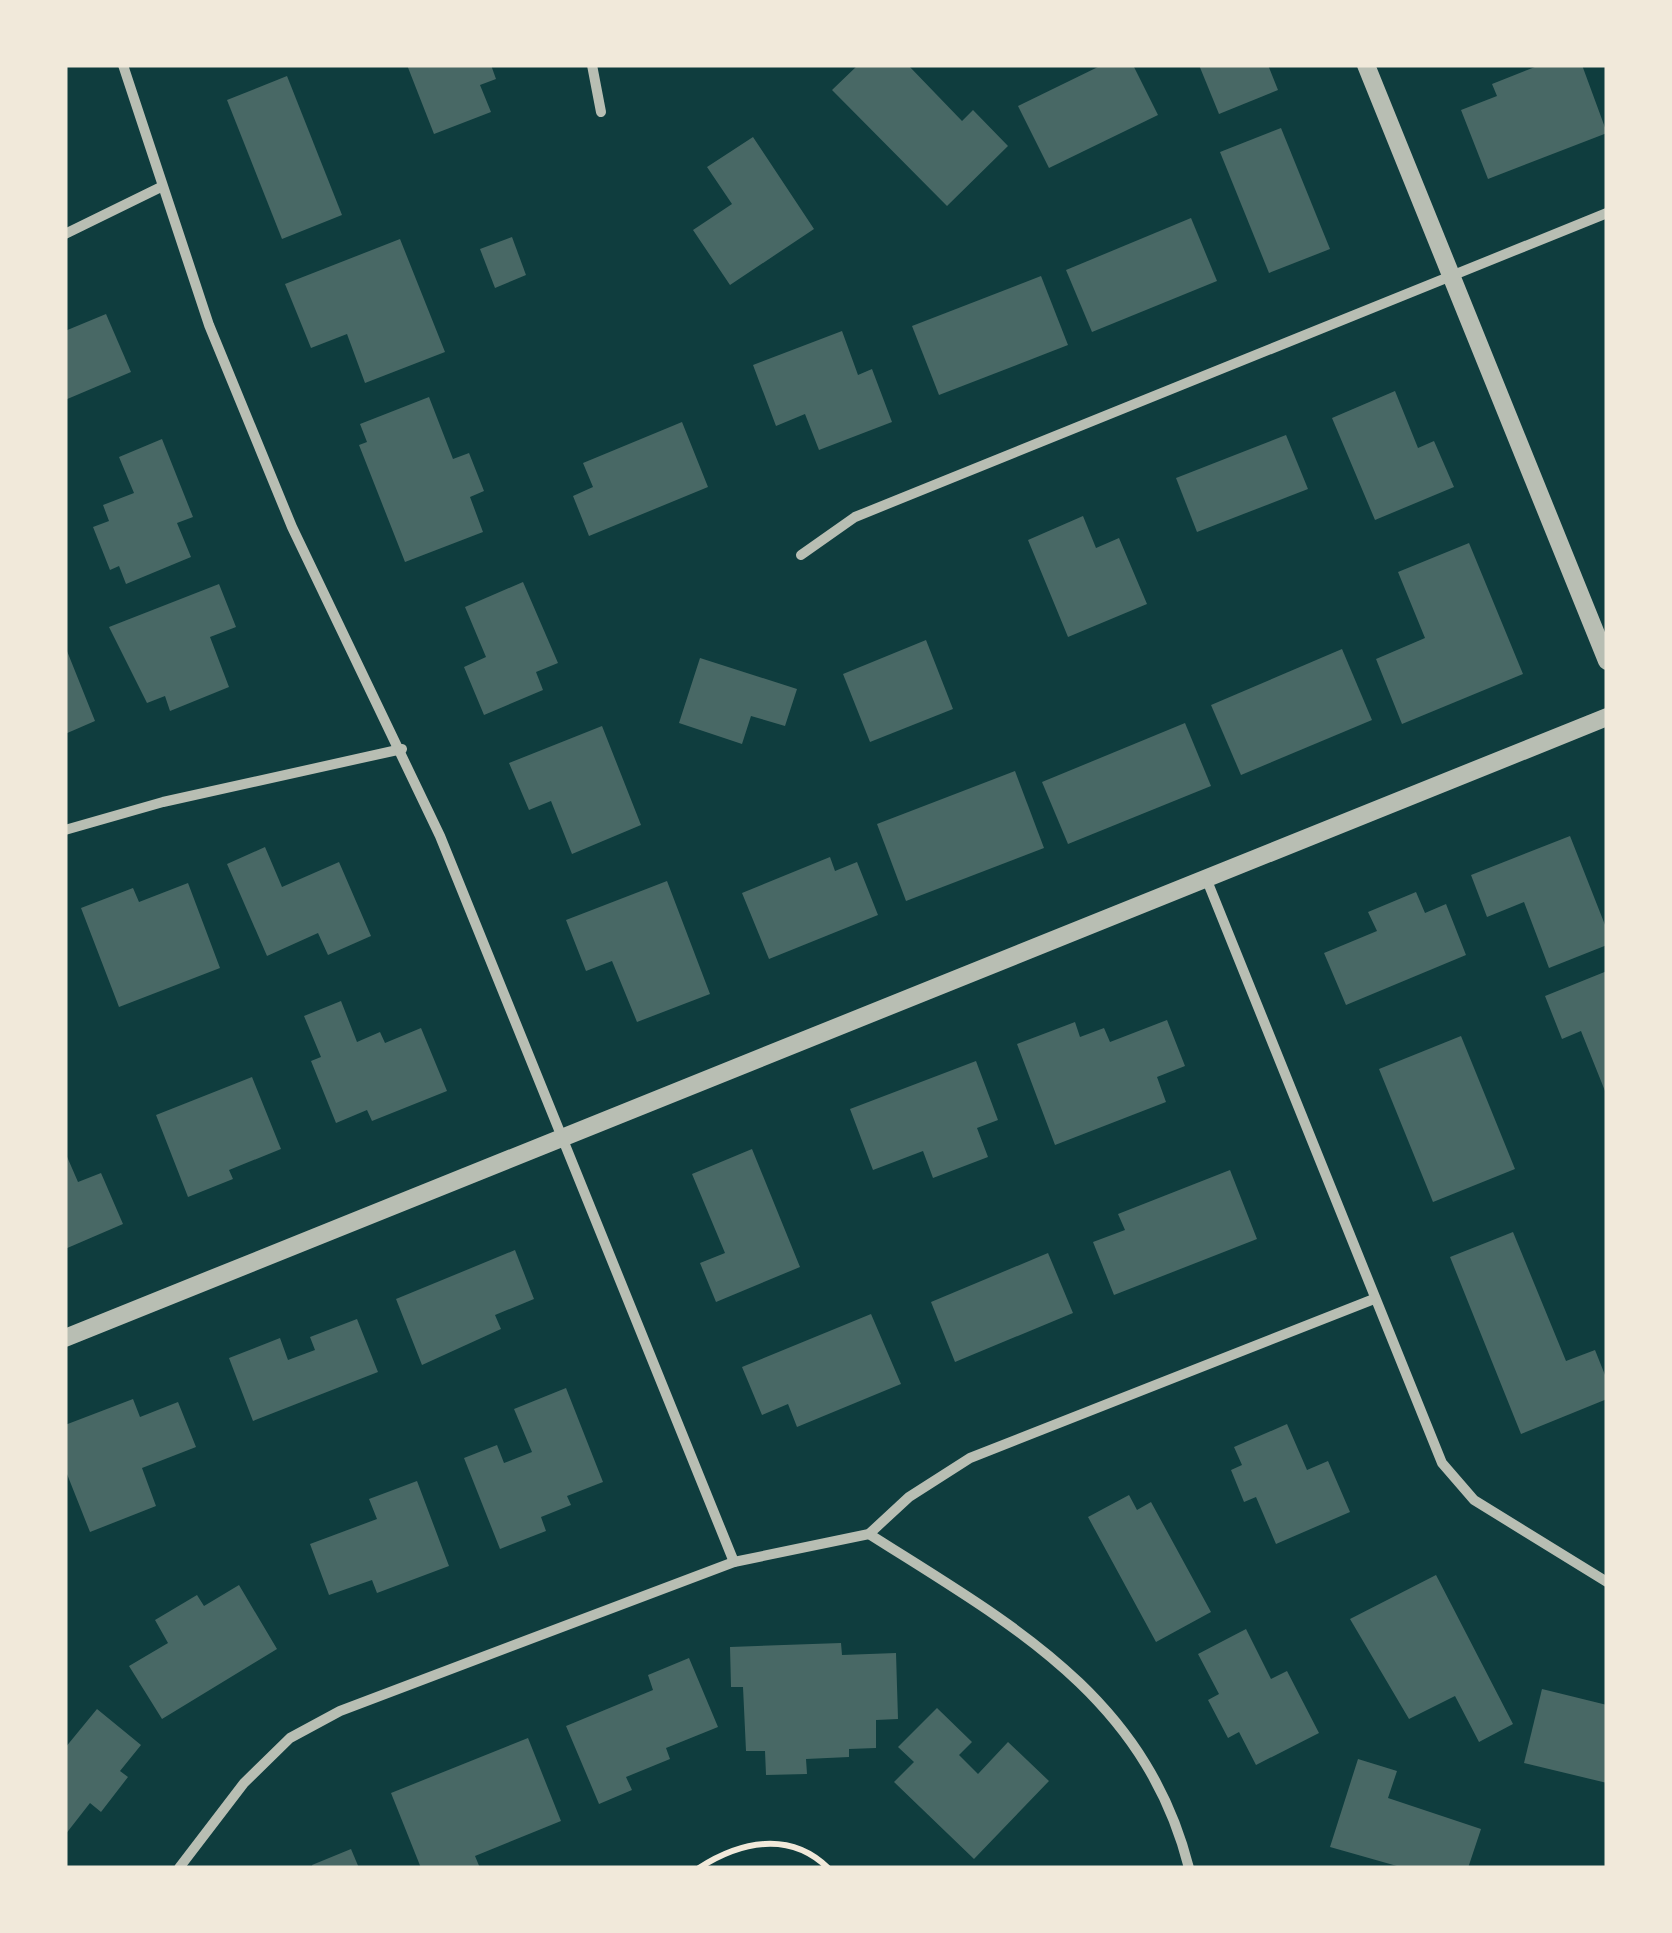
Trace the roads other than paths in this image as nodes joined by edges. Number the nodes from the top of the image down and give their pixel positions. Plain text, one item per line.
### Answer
1 (122, 65) edge
2 (592, 65) edge
3 (1366, 65) edge
4 (601, 112) dead end
5 (161, 186) junction
6 (1607, 213) edge
7 (65, 234) edge
8 (1451, 276) junction
9 (801, 555) dead end
10 (1607, 661) edge
11 (1607, 717) edge
12 (402, 749) junction
13 (65, 830) edge
14 (1206, 878) junction
15 (564, 1138) junction
16 (1374, 1299) junction
17 (65, 1338) edge
18 (870, 1534) junction
19 (734, 1562) junction
20 (1607, 1582) edge
21 (178, 1868) edge
22 (1189, 1868) edge

1 - 5 street
2 - 4 street
3 - 8 street
5 - 7 street
5 - 12 street
6 - 8 street
8 - 9 street
8 - 10 street
11 - 14 street
12 - 13 street
12 - 15 street
14 - 15 street
14 - 16 street
15 - 17 street
15 - 19 street
16 - 18 street
16 - 20 street
18 - 19 street
18 - 22 street
19 - 21 street

